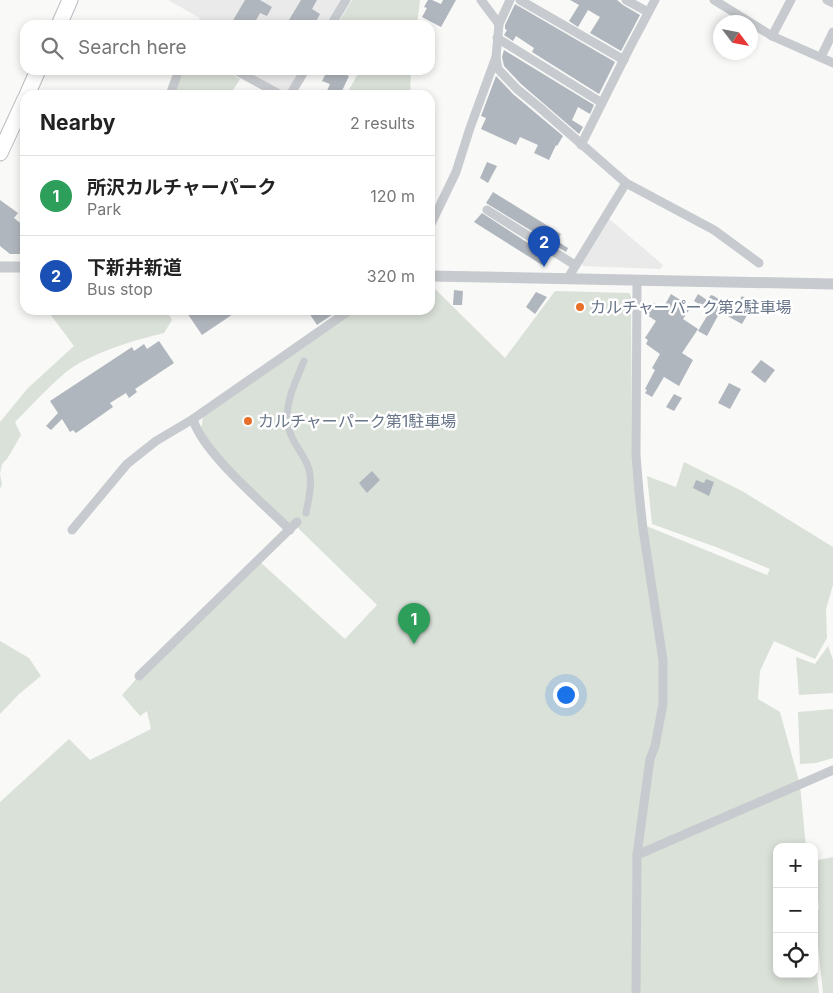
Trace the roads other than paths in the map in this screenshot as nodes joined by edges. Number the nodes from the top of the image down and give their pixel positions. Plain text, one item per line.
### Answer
1 (70, 0) edge
2 (346, 0) edge
3 (480, 0) edge
4 (510, 0) edge
5 (520, 0) edge
6 (626, 0) edge
7 (656, 0) edge
8 (714, 0) edge
9 (791, 0) edge
10 (827, 0) edge
11 (833, 3) edge
12 (648, 12) junction
13 (61, 20) edge
14 (334, 20) edge
15 (499, 24) junction
16 (833, 32) edge
17 (772, 36) junction
18 (497, 38) junction
19 (496, 57) junction
20 (821, 57) junction
21 (624, 60) junction
22 (833, 63) edge
23 (36, 75) edge
24 (177, 75) edge
25 (244, 75) edge
26 (302, 75) edge
27 (29, 90) edge
28 (172, 90) edge
29 (272, 90) edge
30 (293, 90) edge
31 (602, 103) junction
32 (20, 110) edge
33 (581, 144) junction
34 (0, 153) edge
35 (626, 183) junction
36 (487, 210) dead end
37 (435, 216) edge
38 (759, 263) dead end
39 (575, 265) junction
40 (0, 267) edge
41 (20, 267) edge
42 (435, 276) edge
43 (568, 278) junction
44 (637, 280) junction
45 (833, 284) edge
46 (343, 315) edge
47 (304, 361) dead end
48 (192, 419) junction
49 (306, 513) dead end
50 (297, 522) dead end
51 (72, 530) dead end
52 (290, 530) junction
53 (139, 676) dead end
54 (833, 770) edge
55 (637, 856) junction
56 (636, 993) edge

1 - 13 highway
2 - 14 street
3 - 15 street
4 - 15 street
5 - 21 street
6 - 12 street
7 - 12 street
8 - 17 street
9 - 17 street
10 - 11 street
12 - 21 street
15 - 18 street
16 - 20 street
17 - 20 street
18 - 19 street
18 - 31 street
19 - 33 street
19 - 37 street
20 - 22 street
21 - 31 street
23 - 27 highway
24 - 28 street
25 - 29 street
26 - 30 street
31 - 33 street
32 - 34 highway
33 - 35 street
35 - 38 street
35 - 39 street
36 - 39 street
39 - 43 street
40 - 41 street
42 - 43 street
43 - 44 street
44 - 45 street
44 - 55 street
46 - 48 street
47 - 49 street
48 - 51 street
48 - 52 street
50 - 52 street
52 - 53 street
54 - 55 street
55 - 56 street

